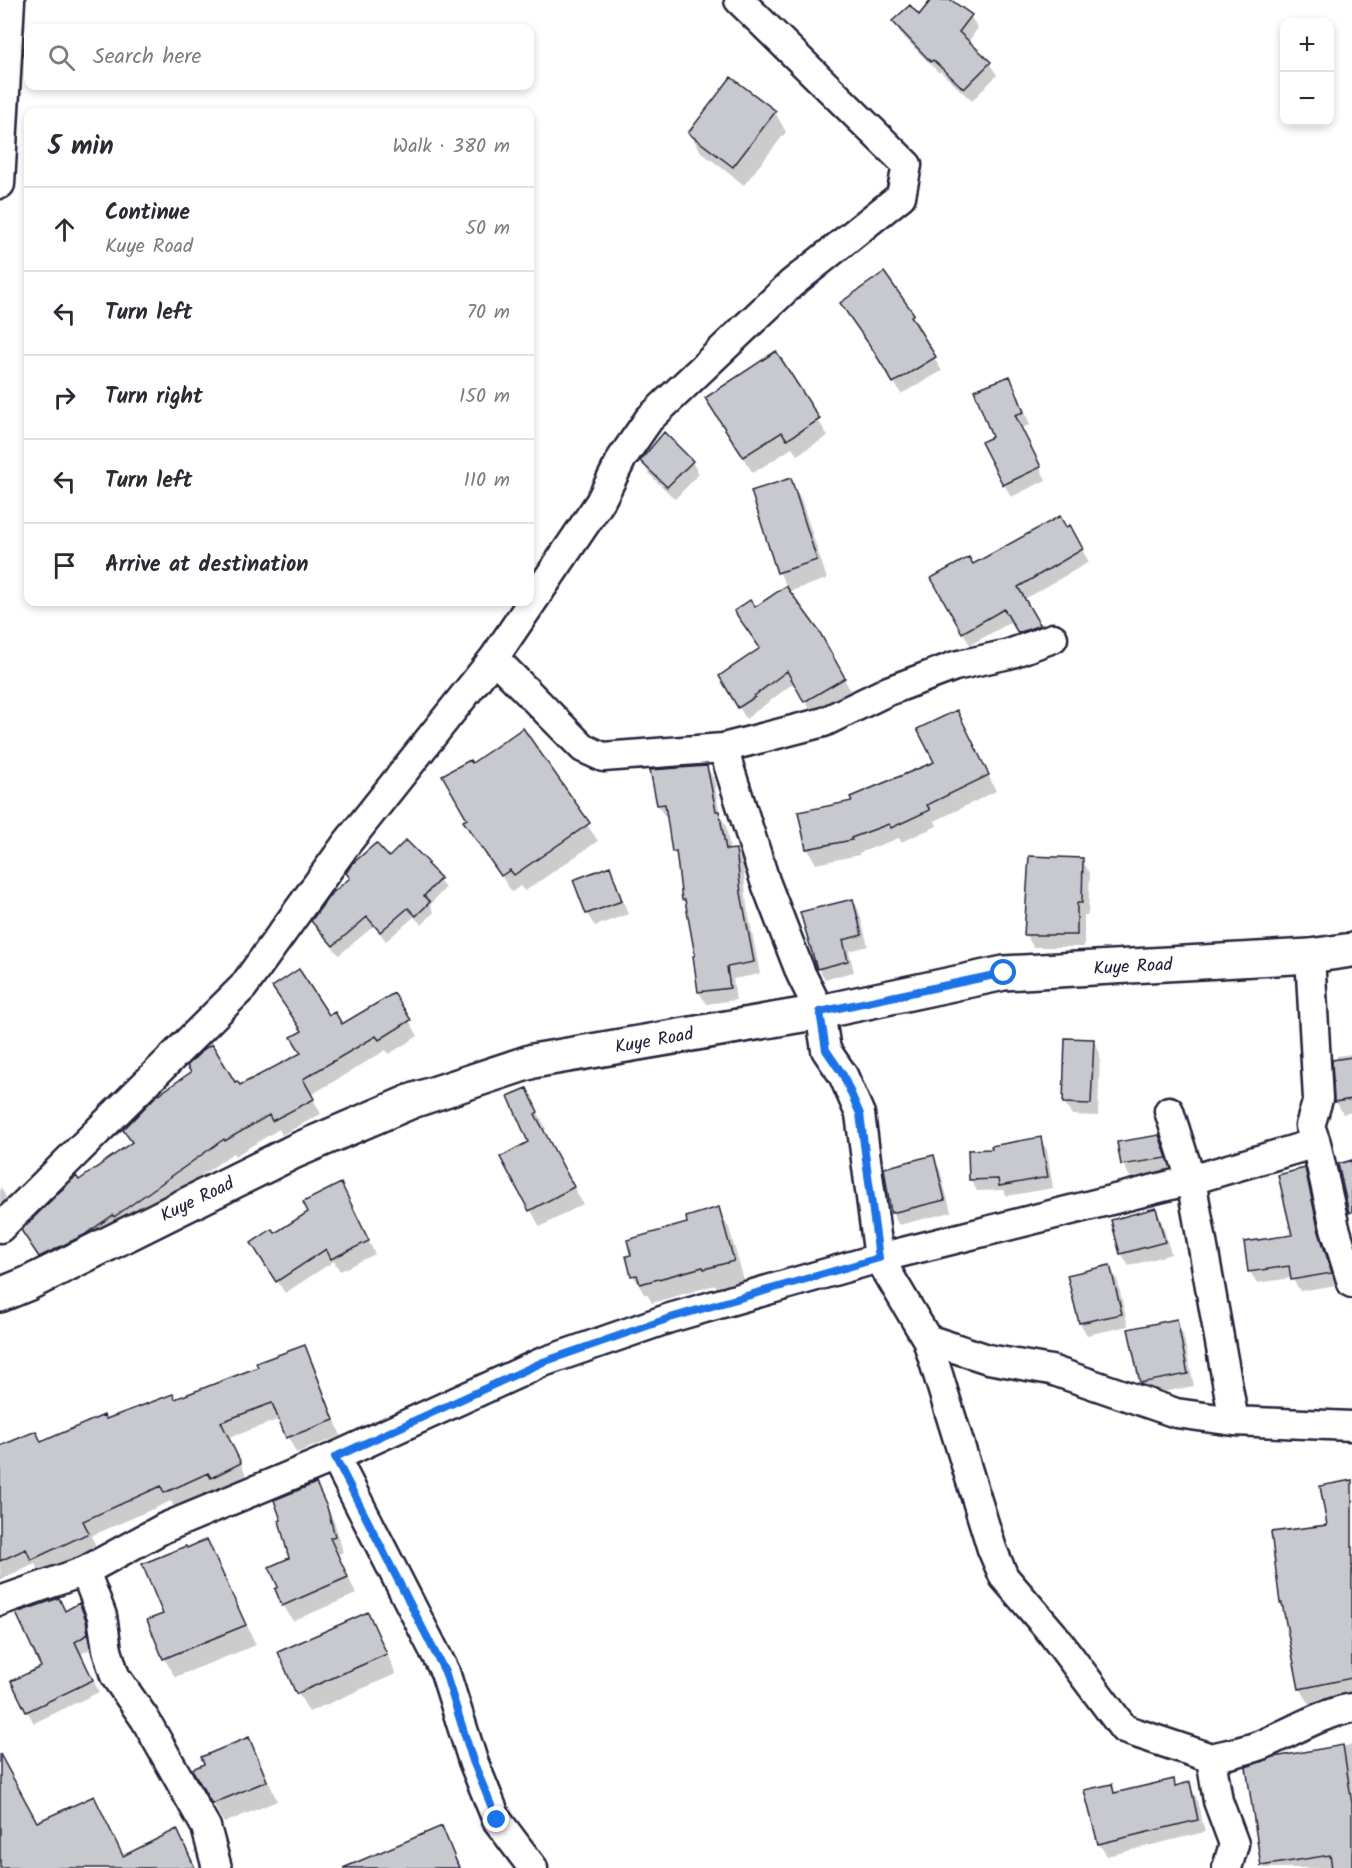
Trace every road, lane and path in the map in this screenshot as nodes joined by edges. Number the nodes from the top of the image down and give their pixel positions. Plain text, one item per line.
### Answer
1 (10, 0) edge
2 (739, 0) edge
3 (2, 96) edge
4 (0, 184) edge
5 (534, 599) edge
6 (529, 606) edge
7 (1053, 638) dead end
8 (494, 658) junction
9 (723, 748) junction
10 (1352, 951) edge
11 (1310, 956) junction
12 (820, 1012) junction
13 (1169, 1111) dead end
14 (1316, 1143) junction
15 (1191, 1180) junction
16 (0, 1228) edge
17 (879, 1258) junction
18 (1352, 1283) edge
19 (0, 1295) edge
20 (927, 1339) junction
21 (1234, 1421) junction
22 (1352, 1426) edge
23 (335, 1457) junction
24 (85, 1571) junction
25 (0, 1601) edge
26 (1352, 1708) edge
27 (1211, 1758) junction
28 (217, 1868) edge
29 (532, 1868) edge
30 (1226, 1868) edge

1 - 3 street
2 - 5 street
3 - 4 street
6 - 8 street
7 - 9 street
8 - 9 street
8 - 16 street
9 - 12 street
10 - 11 street, Kuye Road
11 - 12 street, Kuye Road
11 - 14 street
12 - 17 street
12 - 19 street, Kuye Road
13 - 15 street
14 - 15 street
14 - 18 street
15 - 17 street
15 - 21 street
17 - 20 street
17 - 23 street
20 - 21 street
20 - 27 street
21 - 22 street
23 - 24 street
23 - 29 street
24 - 25 street
24 - 28 street
26 - 27 street
27 - 30 street

